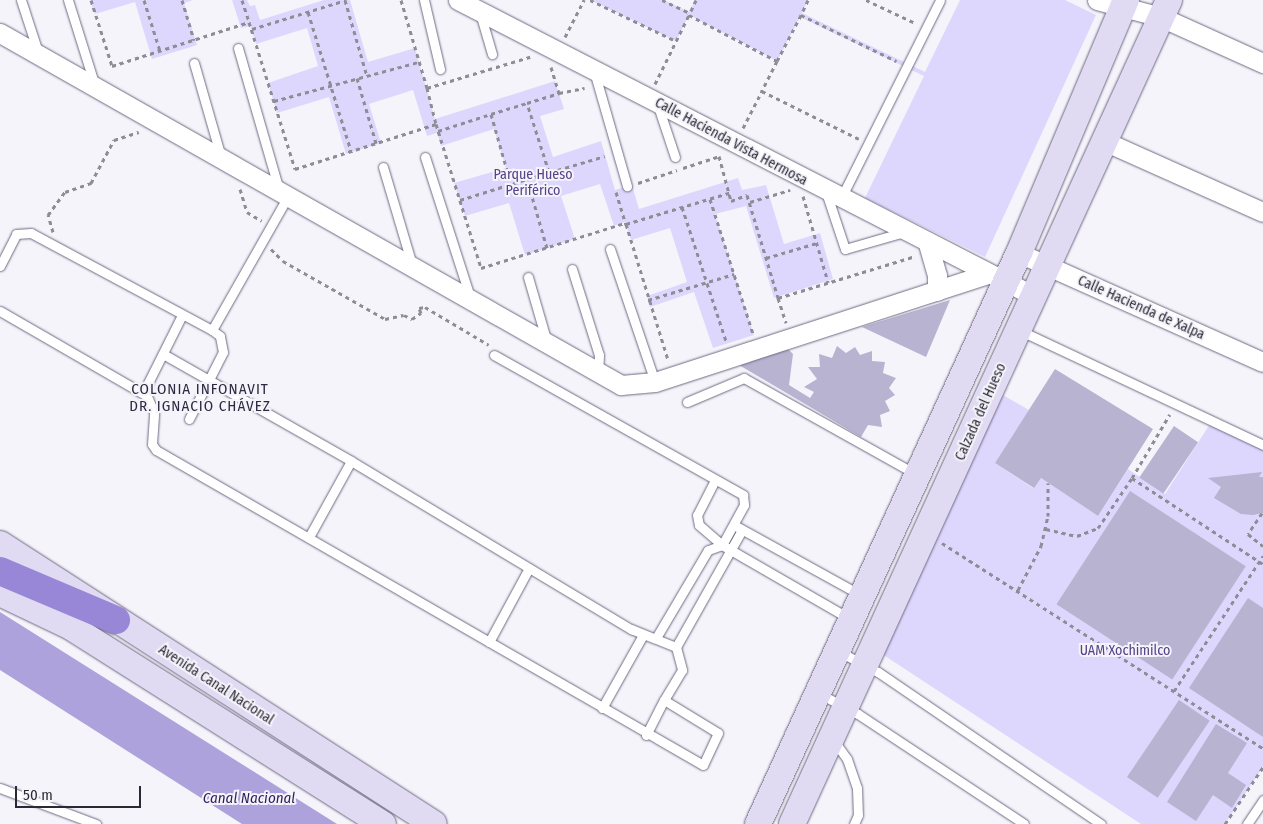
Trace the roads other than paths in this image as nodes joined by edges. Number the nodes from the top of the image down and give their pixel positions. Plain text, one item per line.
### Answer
1 (21, 0) edge
2 (68, 0) edge
3 (424, 0) edge
4 (458, 0) edge
5 (940, 0) edge
6 (1097, 0) edge
7 (1125, 3) edge
8 (1165, 8) edge
9 (479, 11) junction
10 (0, 33) edge
11 (238, 48) dead end
12 (492, 54) dead end
13 (39, 56) junction
14 (194, 63) dead end
15 (1263, 63) edge
16 (440, 69) dead end
17 (594, 71) junction
18 (96, 88) junction
19 (655, 96) junction
20 (1104, 141) junction
21 (425, 157) dead end
22 (676, 157) dead end
23 (222, 162) junction
24 (383, 166) dead end
25 (628, 186) road end
26 (836, 191) junction
27 (283, 196) junction
28 (1263, 212) edge
29 (904, 232) junction
30 (610, 249) dead end
31 (925, 249) junction
32 (1018, 252) junction
33 (0, 266) edge
34 (1048, 266) junction
35 (413, 269) junction
36 (572, 269) dead end
37 (528, 277) dead end
38 (996, 279) junction
39 (937, 291) junction
40 (1034, 296) junction
41 (471, 302) junction
42 (0, 311) edge
43 (182, 315) junction
44 (212, 330) junction
45 (1019, 330) junction
46 (548, 345) junction
47 (163, 354) junction
48 (494, 355) road end
49 (1263, 362) edge
50 (598, 373) junction
51 (209, 380) junction
52 (655, 382) junction
53 (146, 396) junction
54 (687, 402) dead end
55 (189, 419) dead end
56 (1263, 445) edge
57 (351, 461) junction
58 (919, 475) junction
59 (715, 480) junction
60 (738, 527) junction
61 (309, 537) junction
62 (0, 544) edge
63 (722, 545) junction
64 (731, 550) junction
65 (528, 568) junction
66 (0, 571) edge
67 (0, 593) edge
68 (863, 597) junction
69 (116, 620) junction
70 (852, 621) junction
71 (643, 635) junction
72 (656, 638) junction
73 (488, 642) junction
74 (676, 647) junction
75 (838, 650) junction
76 (867, 665) junction
77 (818, 693) junction
78 (664, 700) junction
79 (848, 707) junction
80 (602, 708) junction
81 (646, 735) junction
82 (832, 739) junction
83 (0, 788) edge
84 (1263, 800) edge
85 (96, 824) edge
86 (383, 824) edge
87 (434, 824) edge
88 (758, 824) edge
89 (792, 824) edge
90 (854, 824) edge
91 (1024, 824) edge
92 (1101, 824) edge
93 (1247, 824) edge

1 - 13 lane
2 - 18 lane
3 - 16 lane
4 - 9 street, Calle Hacienda Vista Hermosa
5 - 26 lane
6 - 7 street
7 - 8 street
7 - 32 main road
8 - 15 street
8 - 20 main road, Calzada del Hueso
9 - 12 lane
9 - 17 street, Calle Hacienda Vista Hermosa
10 - 13 street
11 - 27 lane
13 - 18 street
14 - 23 lane
17 - 19 street, Calle Hacienda Vista Hermosa
17 - 25 lane
18 - 23 street
19 - 22 lane
19 - 26 street, Calle Hacienda Vista Hermosa
20 - 28 street
20 - 34 main road, Calzada del Hueso
21 - 41 lane
23 - 27 street
24 - 35 lane
26 - 29 street, Calle Hacienda Vista Hermosa
26 - 29 lane
27 - 35 street
27 - 44 lane
29 - 31 street, Calle Hacienda Vista Hermosa
30 - 52 lane
31 - 38 street, Calle Hacienda Vista Hermosa
31 - 39 street
32 - 34 street, Calle Hacienda de Xalpa
32 - 38 main road
33 - 43 lane
34 - 40 main road, Calzada del Hueso
34 - 49 street, Calle Hacienda de Xalpa
35 - 41 street
36 - 50 lane
37 - 46 lane
38 - 39 street
38 - 40 street, Calle Hacienda Vista Hermosa
38 - 58 main road
39 - 52 street
40 - 45 main road, Calzada del Hueso
41 - 46 street
42 - 53 lane
43 - 44 lane
43 - 47 lane
44 - 51 lane
45 - 56 lane
45 - 76 main road, Calzada del Hueso
46 - 50 street
47 - 51 lane
47 - 53 lane
48 - 59 lane
50 - 52 street
51 - 55 lane
51 - 57 lane
53 - 61 lane
54 - 58 lane
57 - 61 lane
57 - 65 lane
58 - 68 main road
59 - 60 lane
59 - 63 lane
60 - 63 lane
60 - 64 lane
60 - 68 lane
61 - 73 lane
62 - 69 main road, Avenida Canal Nacional
63 - 64 lane
63 - 72 lane
64 - 70 lane
64 - 74 lane
65 - 71 lane
65 - 73 lane
66 - 69 highway
67 - 86 main road, Avenida Canal Nacional
68 - 70 main road
69 - 87 main road, Avenida Canal Nacional
70 - 75 main road
71 - 72 lane
71 - 80 lane
72 - 74 lane
73 - 80 lane
74 - 78 lane
75 - 76 lane
75 - 77 main road
76 - 79 main road, Calzada del Hueso
76 - 92 lane
77 - 79 lane
77 - 88 main road
78 - 81 lane
78 - 81 lane
79 - 82 main road, Calzada del Hueso
79 - 91 lane
80 - 81 lane
82 - 89 main road, Calzada del Hueso
82 - 90 lane
83 - 85 lane
84 - 93 lane

